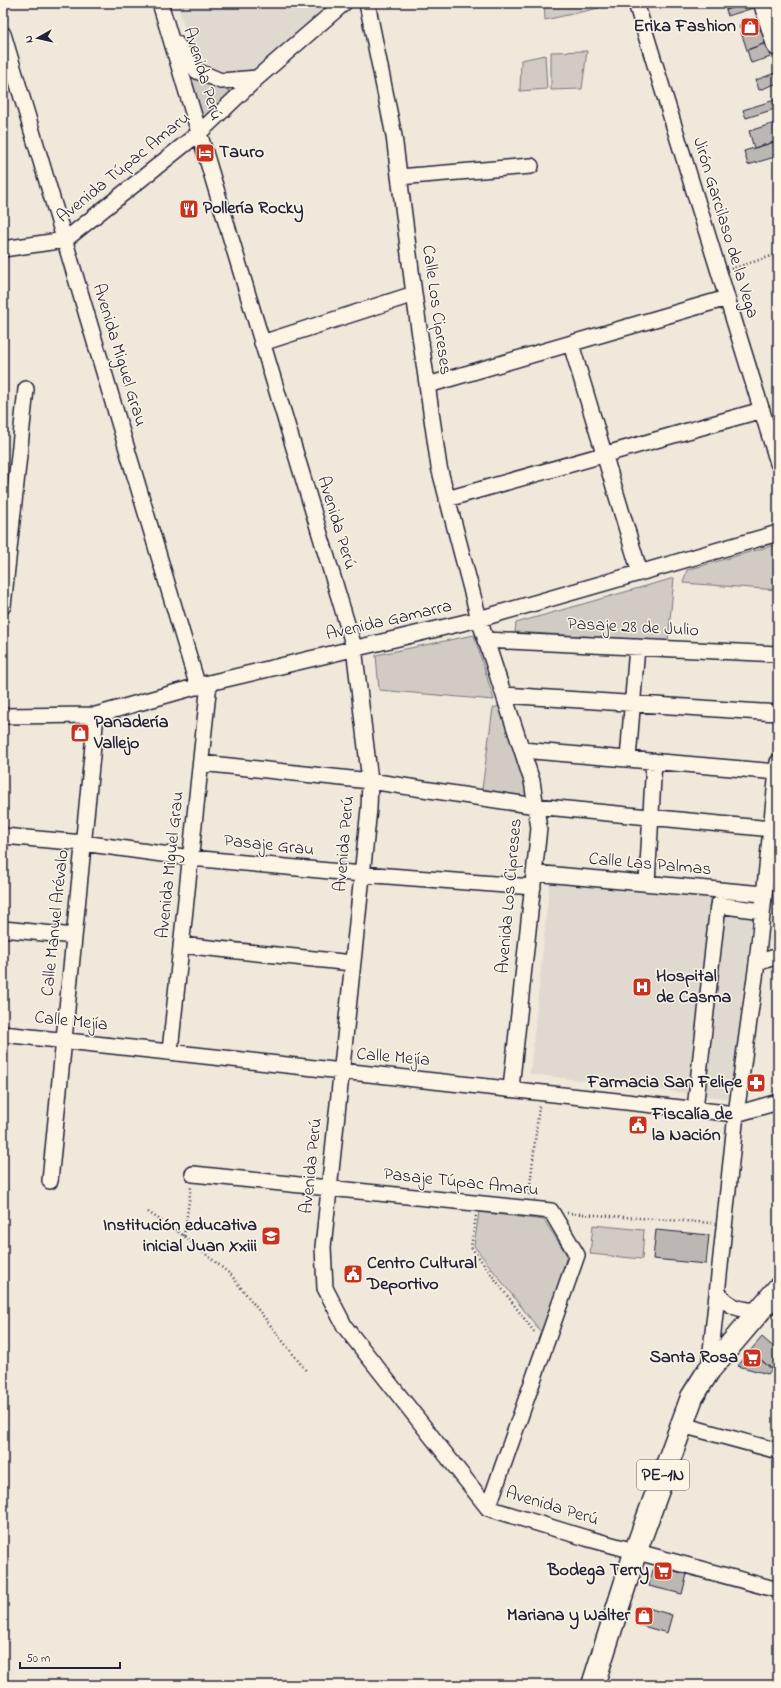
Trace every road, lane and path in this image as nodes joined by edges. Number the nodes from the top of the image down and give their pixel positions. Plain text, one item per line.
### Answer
1 (160, 3) edge
2 (344, 3) edge
3 (367, 3) edge
4 (636, 3) edge
5 (765, 3) edge
6 (3, 34) edge
7 (169, 35) junction
8 (778, 45) edge
9 (258, 78) junction
10 (200, 132) junction
11 (531, 166) dead end
12 (399, 177) junction
13 (65, 240) junction
14 (3, 249) edge
15 (778, 254) edge
16 (719, 273) junction
17 (414, 294) junction
18 (727, 298) junction
19 (262, 343) junction
20 (571, 344) junction
21 (428, 386) junction
22 (26, 389) dead end
23 (762, 410) junction
24 (604, 455) junction
25 (778, 463) edge
26 (447, 500) junction
27 (7, 533) edge
28 (778, 533) edge
29 (640, 573) junction
30 (3, 606) edge
31 (478, 619) junction
32 (485, 640) junction
33 (637, 647) junction
34 (354, 648) junction
35 (778, 654) edge
36 (204, 685) junction
37 (504, 695) junction
38 (632, 704) junction
39 (778, 714) edge
40 (96, 715) junction
41 (3, 716) edge
42 (522, 750) junction
43 (628, 759) junction
44 (654, 761) junction
45 (201, 763) junction
46 (778, 766) edge
47 (370, 781) junction
48 (536, 806) junction
49 (651, 817) junction
50 (771, 829) junction
51 (3, 836) edge
52 (83, 843) junction
53 (191, 858) junction
54 (362, 874) junction
55 (533, 880) junction
56 (647, 883) junction
57 (764, 894) junction
58 (762, 911) junction
59 (3, 929) edge
60 (74, 936) junction
61 (181, 945) junction
62 (778, 956) edge
63 (352, 963) junction
64 (756, 963) junction
65 (3, 1034) edge
66 (64, 1041) junction
67 (170, 1051) junction
68 (341, 1072) junction
69 (511, 1088) junction
70 (540, 1091) junction
71 (778, 1102) edge
72 (695, 1109) junction
73 (736, 1114) junction
74 (193, 1174) joint
75 (50, 1182) dead end
76 (329, 1188) junction
77 (477, 1204) junction
78 (528, 1209) junction
79 (148, 1212) dead end
80 (551, 1212) junction
81 (725, 1224) junction
82 (184, 1236) junction
83 (778, 1289) edge
84 (718, 1292) junction
85 (760, 1312) junction
86 (545, 1346) junction
87 (709, 1370) junction
88 (307, 1372) dead end
89 (682, 1425) junction
90 (778, 1451) edge
91 (488, 1508) junction
92 (636, 1550) junction
93 (778, 1590) edge
94 (593, 1685) edge

1 - 7 street, Avenida Perú
2 - 9 street, Avenida Túpac Amaru
3 - 12 street, Calle Los Cipreses
4 - 16 street, Jirón Garcilaso de la Vega
5 - 8 highway
6 - 13 street, Avenida Miguel Grau
7 - 9 street
7 - 10 street, Avenida Perú
9 - 10 street, Avenida Túpac Amaru
10 - 13 street, Avenida Túpac Amaru
10 - 19 street, Avenida Perú
11 - 12 street
12 - 17 street, Calle Los Cipreses
13 - 14 street, Avenida Túpac Amaru
13 - 36 street, Avenida Miguel Grau
15 - 16 path
16 - 18 street, Jirón Garcilaso de la Vega
17 - 19 street
17 - 21 street, Calle Los Cipreses
18 - 20 street
18 - 23 street, Jirón Garcilaso de la Vega
19 - 34 street, Avenida Perú
20 - 21 street
20 - 24 street
21 - 26 street, Calle Los Cipreses
22 - 27 street
23 - 24 street
23 - 25 street, Jirón Garcilaso de la Vega
24 - 26 street
24 - 29 street
26 - 31 street, Calle Los Cipreses
27 - 30 street
28 - 29 street, Avenida Gamarra
29 - 31 street, Avenida Gamarra
31 - 32 street, Avenida Los Cipreses
31 - 34 street, Avenida Gamarra
32 - 33 street, Pasaje 28 de Julio
32 - 37 street, Avenida Los Cipreses
33 - 35 street, Pasaje 28 de Julio
33 - 38 street
34 - 36 street, Avenida Gamarra
34 - 47 street, Avenida Perú
36 - 40 street, Avenida Gamarra
36 - 45 street, Avenida Miguel Grau
37 - 38 street
37 - 42 street, Avenida Los Cipreses
38 - 39 street
38 - 43 street
40 - 41 street, Avenida Gamarra
40 - 52 street, Calle Manuel Arévalo
42 - 43 street
42 - 48 street, Avenida Los Cipreses
43 - 44 street
44 - 46 street
44 - 49 street
45 - 47 street
45 - 53 street, Avenida Miguel Grau
46 - 50 street
47 - 48 street
47 - 54 street, Avenida Perú
48 - 49 street
48 - 55 street, Avenida Los Cipreses
49 - 50 street
49 - 56 street
50 - 57 street
51 - 52 street, Pasaje Grau
52 - 53 street, Pasaje Grau
52 - 60 street, Calle Manuel Arévalo
53 - 54 street, Pasaje Grau
53 - 61 street, Avenida Miguel Grau
54 - 55 street, Pasaje Grau
54 - 63 street, Avenida Perú
55 - 56 street, Calle Las Palmas
55 - 69 street, Avenida Los Cipreses
56 - 57 street, Calle Las Palmas
57 - 58 street
58 - 64 street
58 - 72 street
59 - 60 street
60 - 66 street, Calle Manuel Arévalo
61 - 63 street
61 - 67 street, Avenida Miguel Grau
62 - 64 street
63 - 68 street, Avenida Perú
64 - 73 street
65 - 66 street, Calle Mejía
66 - 67 street, Calle Mejía
66 - 75 street, Calle Manuel Arévalo
67 - 68 street, Calle Mejía
68 - 69 street, Calle Mejía
68 - 76 street, Avenida Perú
69 - 70 street, Calle Mejía
70 - 72 street, Calle Mejía
70 - 78 path
71 - 73 street, Calle Mejía
72 - 73 street, Calle Mejía
73 - 81 street
74 - 76 street, Pasaje Túpac Amaru
74 - 82 path
76 - 77 street, Pasaje Túpac Amaru
76 - 91 street, Avenida Perú
77 - 78 street, Pasaje Túpac Amaru
77 - 86 path
78 - 80 street, Pasaje Túpac Amaru
79 - 82 path
80 - 81 path, Pasaje Túpac Amaru
80 - 86 street
81 - 84 street
82 - 88 path
83 - 85 highway, PE-1N
84 - 85 street
84 - 87 street
85 - 87 highway, PE-1N
86 - 91 street
87 - 89 highway, PE-1N
89 - 90 street
89 - 92 highway, PE-1N
91 - 92 street, Avenida Perú
92 - 93 street, Avenida Perú
92 - 94 highway, PE-1N

